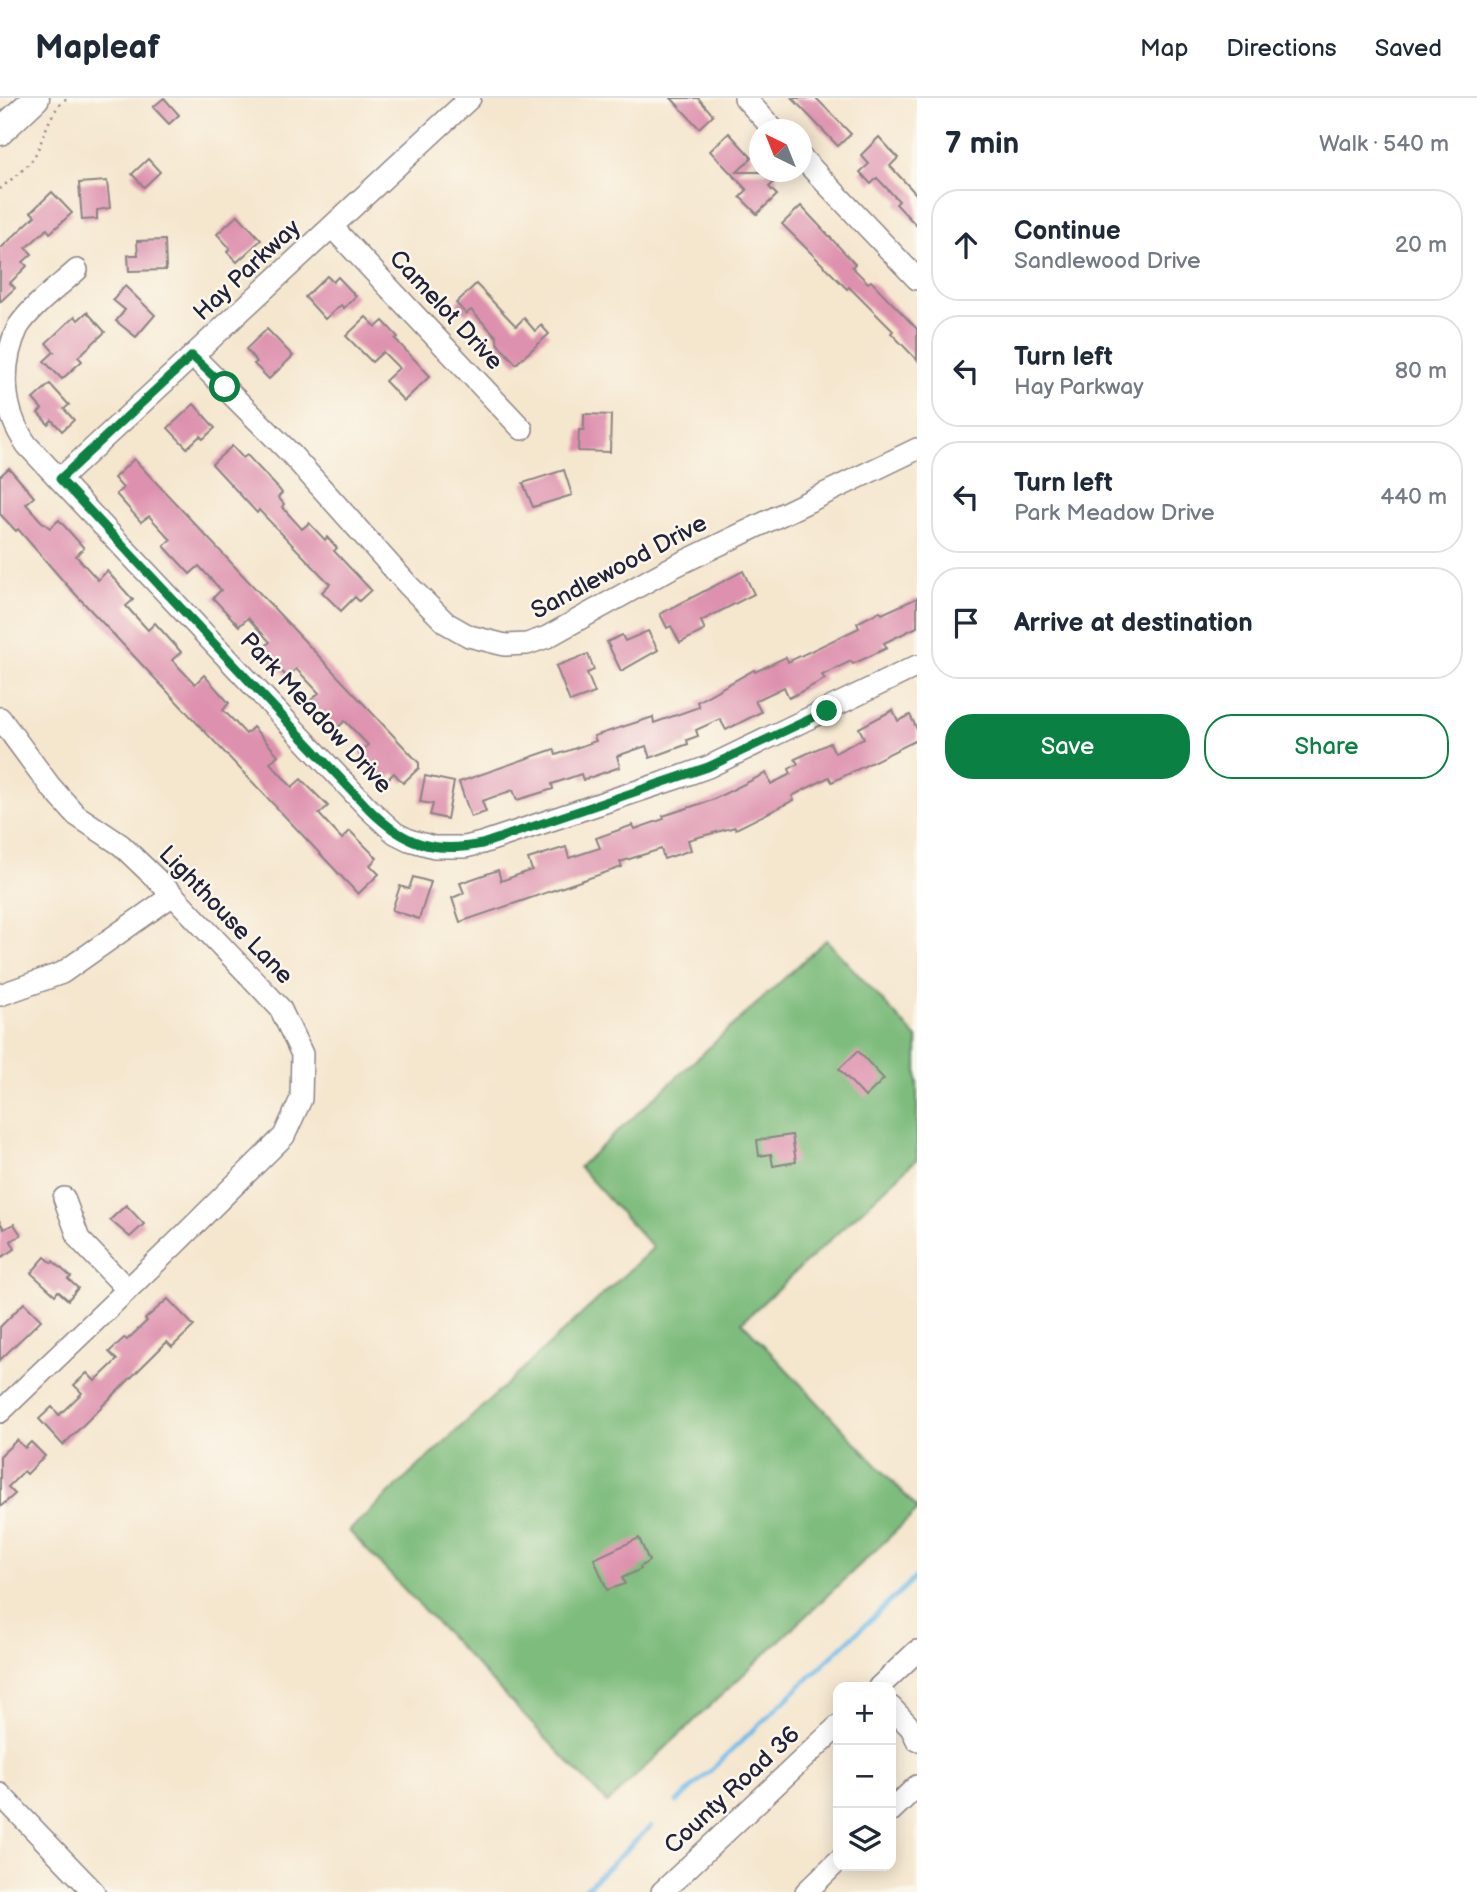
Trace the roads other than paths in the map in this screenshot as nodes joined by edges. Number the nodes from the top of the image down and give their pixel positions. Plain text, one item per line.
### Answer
1 (36, 98) edge
2 (470, 98) edge
3 (744, 98) edge
4 (764, 119) edge
5 (0, 132) edge
6 (812, 169) edge
7 (332, 227) junction
8 (77, 270) dead end
9 (917, 279) edge
10 (192, 356) junction
11 (522, 429) dead end
12 (917, 449) edge
13 (60, 479) junction
14 (917, 666) edge
15 (0, 718) edge
16 (173, 895) junction
17 (0, 995) edge
18 (64, 1198) dead end
19 (127, 1289) junction
20 (0, 1412) edge
21 (917, 1651) edge
22 (884, 1682) edge
23 (896, 1712) edge
24 (833, 1731) edge
25 (917, 1740) edge
26 (917, 1786) edge
27 (0, 1794) edge
28 (894, 1808) edge
29 (833, 1866) edge
30 (94, 1892) edge
31 (662, 1892) edge
32 (806, 1892) edge

1 - 5 main road
2 - 7 street, Hay Parkway
3 - 4 street
6 - 9 street
7 - 10 street, Hay Parkway
7 - 11 street, Camelot Drive
8 - 13 street, Park Meadow Drive
10 - 12 street, Sandlewood Drive
10 - 13 street, Hay Parkway
13 - 14 street, Park Meadow Drive
15 - 16 street, Lighthouse Lane
16 - 17 street
16 - 19 street, Lighthouse Lane
18 - 19 street
19 - 20 street, Lighthouse Lane
21 - 22 street
23 - 25 street
24 - 31 street, County Road 36
26 - 28 street
27 - 30 street
29 - 32 street

